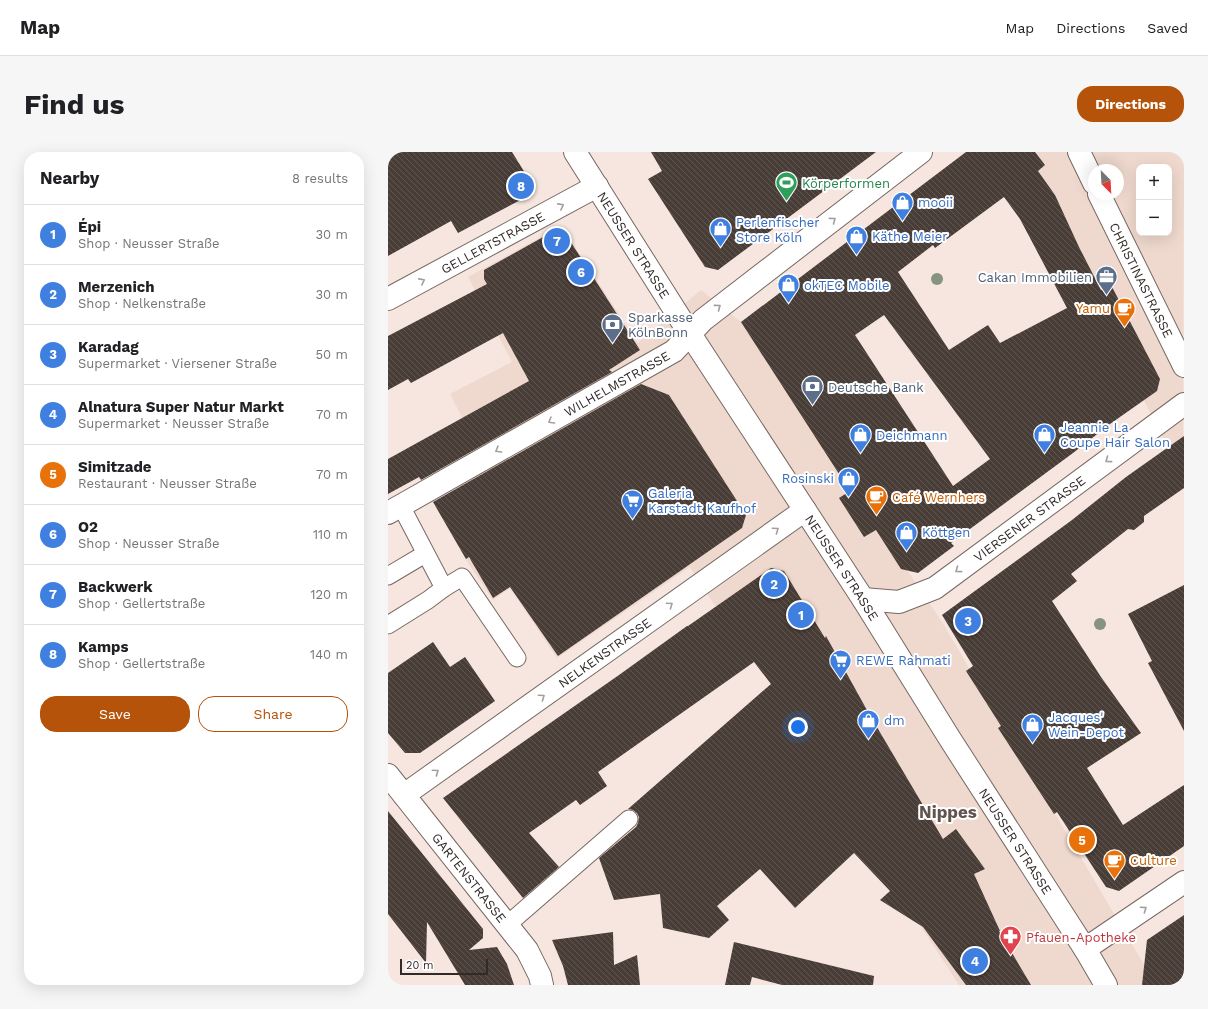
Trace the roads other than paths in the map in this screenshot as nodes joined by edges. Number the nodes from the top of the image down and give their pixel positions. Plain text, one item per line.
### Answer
1 (575, 152) edge
2 (921, 152) edge
3 (1078, 152) edge
4 (1088, 172) edge
5 (597, 186) junction
6 (1102, 200) edge
7 (388, 299) edge
8 (690, 334) junction
9 (1184, 366) edge
10 (1184, 404) edge
11 (394, 510) edge
12 (805, 510) junction
13 (425, 554) junction
14 (388, 576) edge
15 (444, 588) junction
16 (863, 599) junction
17 (388, 625) edge
18 (517, 658) dead end
19 (388, 775) edge
20 (404, 795) junction
21 (628, 819) dead end
22 (1184, 882) edge
23 (507, 925) junction
24 (1085, 949) junction
25 (542, 985) edge
26 (1106, 985) edge

1 - 5 street, NEUSSER STRASSE
8 -> 2 street, WILHELMSTRASSE
3 - 4 street
7 -> 5 street, GELLERTSTRASSE
5 - 8 street, NEUSSER STRASSE
6 - 9 street, CHRISTINASTRASSE
8 -> 11 street, WILHELMSTRASSE
8 - 12 street, NEUSSER STRASSE
10 -> 16 street, VIERSENER STRASSE
11 - 13 lane
12 - 16 street, NEUSSER STRASSE
20 -> 12 street, NELKENSTRASSE
13 - 14 lane
13 - 15 lane
15 - 17 lane
15 - 18 lane
16 - 24 street, NEUSSER STRASSE
19 - 20 street, GARTENSTRASSE
20 - 23 street, GARTENSTRASSE
21 - 23 lane
24 -> 22 street
23 - 25 street, GARTENSTRASSE
24 - 26 street, NEUSSER STRASSE

